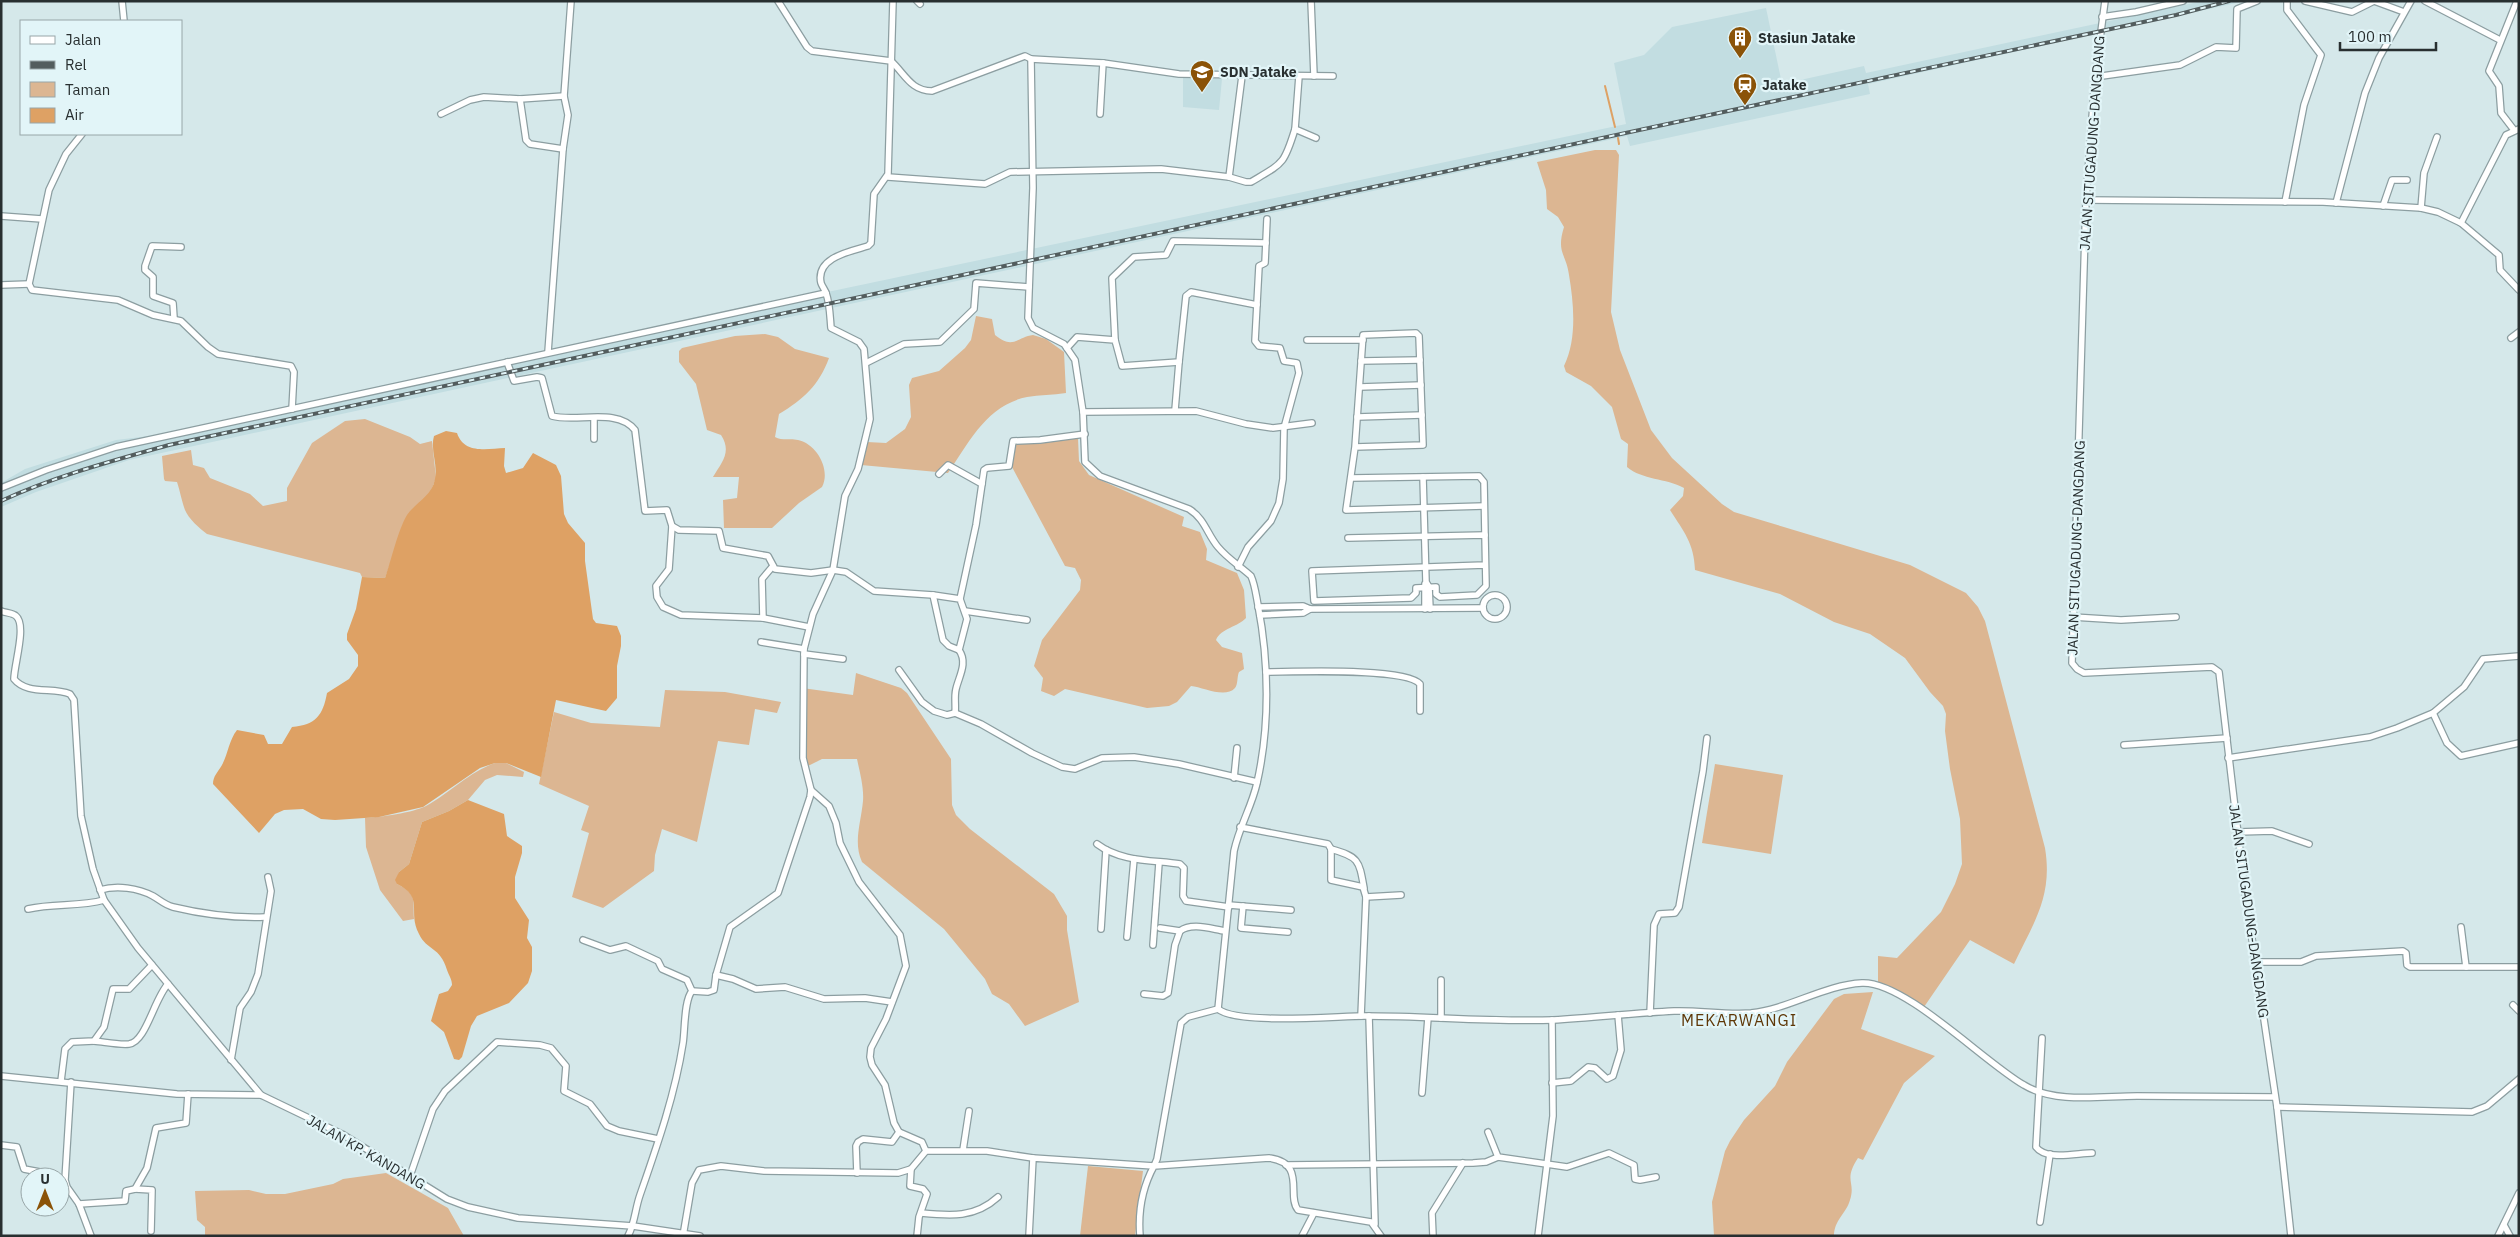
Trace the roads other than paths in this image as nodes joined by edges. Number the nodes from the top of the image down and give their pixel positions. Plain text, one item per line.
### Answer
1 (122, 1) edge
2 (571, 1) edge
3 (778, 1) edge
4 (894, 1) edge
5 (1311, 1) edge
6 (2105, 1) edge
7 (2183, 1) edge
8 (2258, 1) edge
9 (2288, 1) edge
10 (2305, 1) edge
11 (2411, 1) edge
12 (2425, 1) edge
13 (2517, 1) edge
14 (2404, 12) junction
15 (2102, 17) junction
16 (124, 20) edge
17 (2500, 40) junction
18 (1031, 59) junction
19 (890, 61) junction
20 (1103, 63) junction
21 (1242, 76) junction
22 (1299, 76) junction
23 (1314, 76) junction
24 (1332, 76) dead end
25 (2095, 77) junction
26 (564, 96) junction
27 (520, 99) junction
28 (441, 114) dead end
29 (1100, 114) dead end
30 (1295, 129) junction
31 (2516, 129) edge
32 (81, 135) edge
33 (2437, 137) dead end
34 (1316, 138) dead end
35 (563, 149) junction
36 (1033, 172) junction
37 (888, 177) junction
38 (1229, 177) junction
39 (2407, 180) dead end
40 (2086, 200) junction
41 (2285, 202) junction
42 (2336, 202) junction
43 (2384, 206) junction
44 (2421, 208) junction
45 (1, 216) edge
46 (42, 219) junction
47 (1267, 219) dead end
48 (2460, 223) junction
49 (1266, 243) junction
50 (181, 247) dead end
51 (1, 284) edge
52 (29, 284) junction
53 (1029, 288) junction
54 (2519, 290) edge
55 (826, 293) junction
56 (1257, 305) junction
57 (174, 318) junction
58 (2519, 332) edge
59 (2511, 338) dead end
60 (1115, 340) junction
61 (1307, 340) dead end
62 (1363, 340) junction
63 (1067, 348) junction
64 (548, 352) junction
65 (1420, 360) junction
66 (1361, 361) junction
67 (507, 362) junction
68 (1180, 362) junction
69 (866, 364) junction
70 (1421, 385) junction
71 (1360, 387) junction
72 (292, 409) junction
73 (1174, 410) junction
74 (1083, 412) junction
75 (1422, 415) junction
76 (1357, 417) junction
77 (594, 418) junction
78 (1312, 423) dead end
79 (1284, 428) junction
80 (1085, 434) junction
81 (594, 439) dead end
82 (1355, 447) junction
83 (939, 474) dead end
84 (1423, 477) junction
85 (1351, 478) junction
86 (982, 484) junction
87 (1, 488) edge
88 (1484, 506) junction
89 (1424, 508) junction
90 (672, 526) junction
91 (1485, 535) junction
92 (1425, 536) junction
93 (1348, 538) dead end
94 (1485, 565) junction
95 (773, 566) junction
96 (1238, 566) junction
97 (1426, 567) junction
98 (833, 570) junction
99 (1426, 586) junction
100 (933, 595) junction
101 (960, 599) junction
102 (1258, 607) junction
103 (1483, 608) junction
104 (1310, 609) junction
105 (1427, 609) junction
106 (1, 611) edge
107 (965, 611) junction
108 (1260, 615) junction
109 (2073, 617) junction
110 (2176, 617) dead end
111 (763, 618) junction
112 (1027, 620) dead end
113 (809, 626) junction
114 (761, 642) dead end
115 (959, 650) junction
116 (804, 651) junction
117 (2519, 656) edge
118 (843, 659) dead end
119 (899, 670) dead end
120 (1266, 672) junction
121 (1420, 711) dead end
122 (2433, 713) junction
123 (955, 714) junction
124 (1707, 738) dead end
125 (2227, 738) junction
126 (2519, 744) edge
127 (2124, 745) dead end
128 (1237, 748) dead end
129 (2228, 758) junction
130 (1234, 778) junction
131 (1257, 782) junction
132 (811, 790) junction
133 (1240, 827) junction
134 (2238, 832) junction
135 (1097, 844) dead end
136 (2309, 844) dead end
137 (1331, 849) junction
138 (1106, 850) junction
139 (1134, 859) junction
140 (1159, 863) junction
141 (268, 877) dead end
142 (100, 890) junction
143 (1365, 894) junction
144 (1401, 895) dead end
145 (104, 900) junction
146 (1229, 906) junction
147 (1243, 906) junction
148 (28, 909) dead end
149 (1291, 910) dead end
150 (265, 917) junction
151 (2460, 927) dead end
152 (1160, 928) dead end
153 (1101, 929) dead end
154 (1180, 931) junction
155 (1225, 931) junction
156 (1288, 932) dead end
157 (1127, 937) dead end
158 (583, 940) dead end
159 (1153, 944) dead end
160 (2256, 962) junction
161 (152, 965) junction
162 (2466, 967) junction
163 (2519, 967) edge
164 (716, 975) junction
165 (1441, 980) dead end
166 (168, 984) junction
167 (692, 991) junction
168 (1144, 994) dead end
169 (892, 1002) junction
170 (2513, 1005) dead end
171 (1218, 1009) junction
172 (2519, 1011) edge
173 (1650, 1013) junction
174 (1361, 1016) junction
175 (1369, 1016) junction
176 (1618, 1016) junction
177 (1428, 1018) junction
178 (1441, 1018) junction
179 (1552, 1020) junction
180 (2042, 1038) dead end
181 (94, 1041) junction
182 (231, 1060) junction
183 (1, 1076) edge
184 (2519, 1079) edge
185 (60, 1082) junction
186 (71, 1082) junction
187 (1552, 1083) junction
188 (2037, 1092) junction
189 (1422, 1093) dead end
190 (188, 1094) junction
191 (261, 1095) junction
192 (2275, 1097) junction
193 (2277, 1107) junction
194 (969, 1111) dead end
195 (899, 1132) junction
196 (1488, 1132) dead end
197 (658, 1139) junction
198 (1, 1145) edge
199 (963, 1150) junction
200 (926, 1151) junction
201 (2092, 1153) dead end
202 (2050, 1154) junction
203 (1498, 1157) junction
204 (1033, 1158) junction
205 (1372, 1163) junction
206 (1463, 1163) junction
207 (1286, 1165) junction
208 (1546, 1165) junction
209 (1154, 1166) junction
210 (23, 1167) edge
211 (65, 1167) edge
212 (911, 1169) junction
213 (857, 1173) junction
214 (410, 1176) junction
215 (1656, 1177) dead end
216 (135, 1189) junction
217 (70, 1193) edge
218 (2519, 1194) edge
219 (998, 1197) dead end
220 (79, 1204) junction
221 (921, 1213) junction
222 (1314, 1213) junction
223 (2040, 1222) dead end
224 (1375, 1224) junction
225 (2504, 1225) junction
226 (633, 1226) junction
227 (152, 1231) dead end
228 (683, 1235) edge
229 (92, 1236) edge
230 (628, 1236) edge
231 (700, 1236) edge
232 (917, 1236) edge
233 (1029, 1236) edge
234 (1140, 1236) edge
235 (1302, 1236) edge
236 (1381, 1236) edge
237 (1433, 1236) edge
238 (1538, 1236) edge
239 (2291, 1236) edge
240 (2498, 1236) edge
241 (2510, 1236) edge

1 - 16 street
2 - 26 street
3 - 19 street
4 - 19 street
5 - 23 street
6 - 15 street, JALAN SITUGADUNG-DANGDANG
7 - 15 street
8 - 25 street
9 - 41 street
10 - 14 street
11 - 14 street
12 - 17 street
13 - 17 street
14 - 42 street
15 - 25 street, JALAN SITUGADUNG-DANGDANG
17 - 31 street
18 - 19 street
18 - 20 street
18 - 36 street
19 - 37 street
20 - 21 street
20 - 29 street
21 - 22 street
21 - 38 street
22 - 23 street
22 - 30 street
23 - 24 street
25 - 40 street, JALAN SITUGADUNG-DANGDANG
26 - 27 street
26 - 35 street
27 - 28 street
27 - 35 street
30 - 34 street
30 - 38 street
31 - 48 street
32 - 46 street
33 - 44 street
35 - 64 street
36 - 37 street
36 - 38 street
36 - 53 street
37 - 55 street
39 - 43 street
40 - 41 street
40 - 109 street, JALAN SITUGADUNG-DANGDANG
41 - 42 street
42 - 43 street
43 - 44 street
44 - 48 street
45 - 46 street
46 - 52 street
47 - 49 street
48 - 54 street
49 - 56 street
49 - 60 street
50 - 57 street
51 - 52 street
52 - 57 street
53 - 63 street
53 - 69 street
55 - 64 street
55 - 69 street
56 - 68 street
56 - 79 street
57 - 72 street
58 - 59 street
60 - 63 street
60 - 68 street
61 - 62 street
62 - 65 street
62 - 66 street
63 - 74 street
64 - 67 street
65 - 66 street
65 - 70 street
66 - 71 street
67 - 72 street
67 - 77 street
68 - 73 street
69 - 98 street
70 - 71 street
70 - 75 street
71 - 76 street
72 - 87 street
73 - 74 street
73 - 79 street
74 - 80 street
75 - 76 street
75 - 82 street
76 - 82 street
77 - 81 street
77 - 90 street
78 - 79 street
79 - 96 street
80 - 86 street
80 - 96 street
82 - 85 street
83 - 86 street
84 - 85 street
84 - 88 street
84 - 89 street
85 - 89 street
86 - 101 street
88 - 89 street
88 - 91 street
89 - 92 street
90 - 95 street
90 - 111 street
91 - 92 street
91 - 94 street
92 - 93 street
92 - 97 street
94 - 97 street
94 - 99 street
95 - 98 street
95 - 111 street
96 - 102 street
97 - 99 street
97 - 99 street
98 - 100 street
98 - 113 street
99 - 105 street
100 - 101 street
100 - 115 street
101 - 107 street
102 - 104 street
102 - 108 street
103 - 103 street
103 - 105 street
104 - 105 street
104 - 108 street
106 - 142 street
107 - 112 street
107 - 115 street
108 - 120 street
109 - 110 street
109 - 125 street, JALAN SITUGADUNG-DANGDANG
111 - 113 street
113 - 116 street
114 - 116 street
115 - 123 street
116 - 118 street
116 - 132 street
117 - 122 street
119 - 123 street
120 - 121 street
120 - 131 street
122 - 126 street
122 - 129 street
123 - 130 street
124 - 173 street
125 - 127 street
125 - 129 street, JALAN SITUGADUNG-DANGDANG
128 - 130 street
129 - 134 street, JALAN SITUGADUNG-DANGDANG
130 - 131 street
131 - 133 street
132 - 164 street
132 - 169 street
133 - 137 street
133 - 146 street
134 - 136 street
134 - 160 street, JALAN SITUGADUNG-DANGDANG
135 - 138 street
137 - 143 street
137 - 143 street
138 - 139 street
138 - 153 street
139 - 140 street
139 - 157 street
140 - 146 street
140 - 159 street
141 - 150 street
142 - 145 street
142 - 150 street
143 - 144 street
143 - 174 street
145 - 148 street
145 - 161 street
146 - 147 street
146 - 155 street
147 - 149 street
147 - 156 street
150 - 182 street
151 - 162 street
152 - 154 street
154 - 155 street
154 - 168 street
155 - 171 street
158 - 167 street
160 - 162 street
160 - 192 street, JALAN SITUGADUNG-DANGDANG
161 - 166 street
161 - 181 street
162 - 163 street
164 - 167 street
164 - 169 street
165 - 178 street
166 - 181 street
166 - 182 street
167 - 197 street
169 - 195 street
170 - 172 street
171 - 174 street
171 - 209 street
173 - 176 street
173 - 188 street
174 - 175 street
175 - 177 street
175 - 205 street
176 - 179 street
176 - 187 street
177 - 178 street
177 - 189 street
178 - 179 street
179 - 187 street
180 - 188 street
181 - 185 street
182 - 191 street
183 - 185 street, JALAN KP. KANDANG
184 - 193 street
185 - 186 street, JALAN KP. KANDANG
186 - 190 street, JALAN KP. KANDANG
186 - 211 street
187 - 208 street
188 - 192 street
188 - 202 street
190 - 191 street, JALAN KP. KANDANG
190 - 216 street
191 - 214 street, JALAN KP. KANDANG
192 - 193 street, JALAN SITUGADUNG-DANGDANG
193 - 239 street, JALAN SITUGADUNG-DANGDANG
194 - 199 street
195 - 200 street
195 - 213 street
196 - 203 street
197 - 214 street
197 - 226 street
198 - 210 street
199 - 200 street
199 - 204 street
200 - 212 street
201 - 202 street
202 - 223 street
203 - 206 street
203 - 208 street
204 - 209 street
204 - 233 street
205 - 206 street
205 - 207 street
205 - 224 street
206 - 237 street
207 - 209 street
207 - 222 street
208 - 215 street
208 - 238 street
209 - 234 street
212 - 213 street
212 - 221 street
213 - 228 street
214 - 226 street, JALAN KP. KANDANG
216 - 220 street
216 - 227 street
217 - 220 street
218 - 225 street
219 - 221 street
220 - 229 street
221 - 232 street
222 - 224 street
222 - 235 street
224 - 236 street
225 - 240 street
225 - 241 street
226 - 228 street, JALAN KP. KANDANG
226 - 230 street
228 - 231 street, JALAN KP. KANDANG

